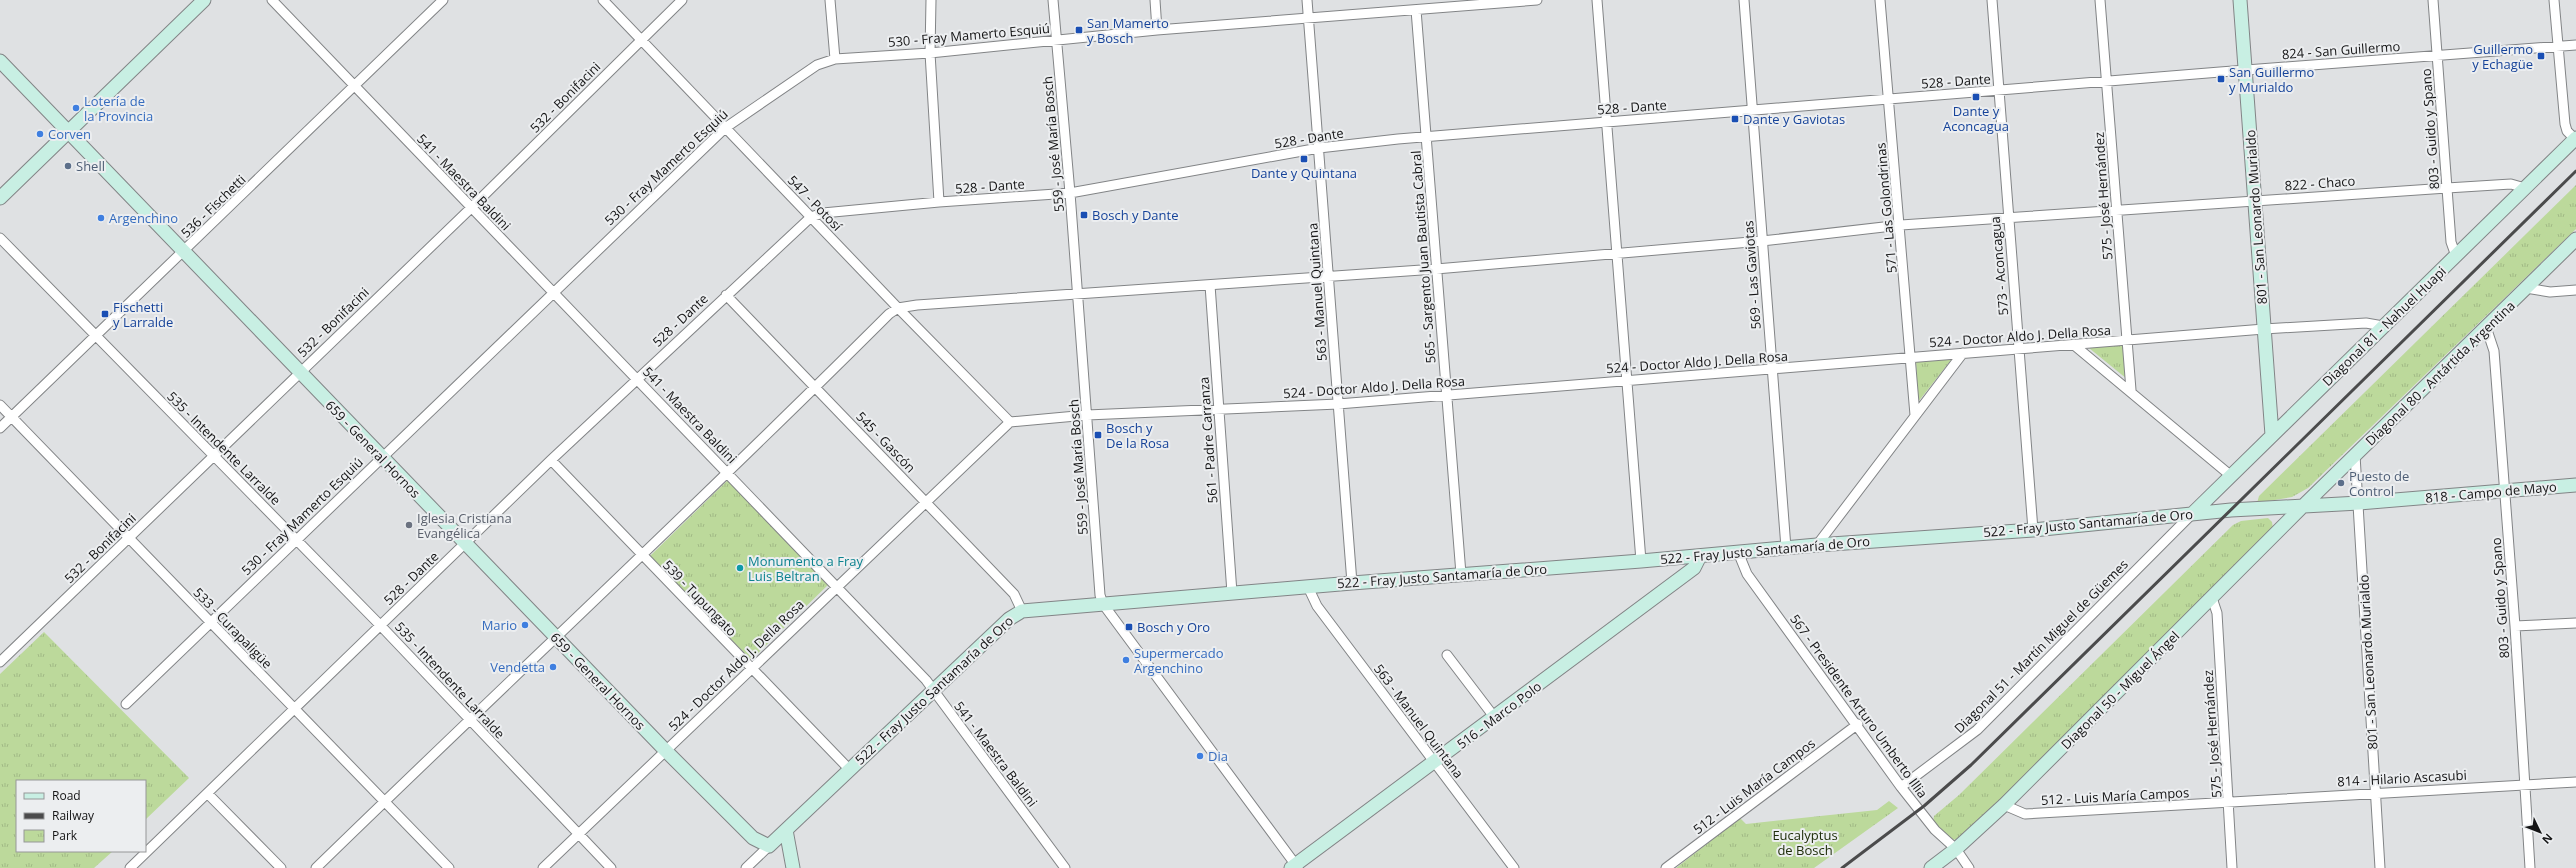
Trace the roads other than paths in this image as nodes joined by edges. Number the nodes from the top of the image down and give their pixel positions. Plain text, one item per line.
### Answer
1 (204, 0) edge
2 (272, 0) edge
3 (443, 0) edge
4 (603, 0) edge
5 (682, 0) edge
6 (830, 0) edge
7 (931, 0) edge
8 (1053, 0) edge
9 (1155, 0) edge
10 (1307, 0) edge
11 (1537, 0) edge
12 (1597, 0) edge
13 (1744, 0) edge
14 (1880, 0) edge
15 (1992, 0) edge
16 (2100, 0) edge
17 (2240, 0) edge
18 (2433, 0) edge
19 (2554, 0) edge
20 (1416, 10) junction
21 (1308, 18) junction
22 (1157, 30) junction
23 (641, 39) junction
24 (1057, 40) junction
25 (2576, 45) edge
26 (2558, 46) junction
27 (930, 53) junction
28 (2437, 56) junction
29 (835, 59) junction
30 (0, 61) edge
31 (2245, 71) junction
32 (2108, 82) junction
33 (354, 85) junction
34 (1999, 91) junction
35 (1889, 99) junction
36 (1753, 110) junction
37 (1606, 122) junction
38 (724, 128) junction
39 (69, 132) junction
40 (1427, 137) junction
41 (2576, 139) edge
42 (1319, 148) junction
43 (2447, 188) junction
44 (2525, 188) junction
45 (1070, 193) junction
46 (0, 198) edge
47 (2255, 200) junction
48 (939, 202) junction
49 (471, 208) junction
50 (2117, 210) junction
51 (811, 217) junction
52 (2008, 218) junction
53 (1901, 225) junction
54 (0, 238) edge
55 (2576, 239) edge
56 (1762, 241) junction
57 (185, 251) junction
58 (1616, 253) junction
59 (2456, 256) junction
60 (1436, 269) junction
61 (1329, 276) junction
62 (1210, 285) junction
63 (2526, 288) junction
64 (2576, 290) edge
65 (553, 293) junction
66 (1077, 293) junction
67 (726, 295) junction
68 (898, 308) junction
69 (2383, 326) junction
70 (2486, 327) junction
71 (2264, 329) junction
72 (95, 336) junction
73 (2127, 340) junction
74 (2074, 345) junction
75 (2020, 349) junction
76 (1963, 353) junction
77 (1911, 357) junction
78 (1772, 370) junction
79 (299, 372) junction
80 (637, 379) junction
81 (1627, 380) junction
82 (815, 388) junction
83 (2131, 390) junction
84 (1446, 396) junction
85 (1338, 404) junction
86 (0, 405) edge
87 (1219, 409) junction
88 (1087, 415) junction
89 (1916, 415) junction
90 (12, 417) junction
91 (1010, 422) junction
92 (0, 428) edge
93 (2272, 435) junction
94 (2355, 455) junction
95 (213, 456) junction
96 (381, 458) junction
97 (551, 460) junction
98 (728, 474) junction
99 (2230, 475) junction
100 (2576, 485) edge
101 (2505, 491) junction
102 (924, 501) junction
103 (2358, 503) junction
104 (2303, 506) junction
105 (2239, 510) joint
106 (2192, 514) junction
107 (2033, 530) junction
108 (129, 539) junction
109 (295, 540) junction
110 (465, 544) junction
111 (1817, 545) junction
112 (1786, 548) junction
113 (1738, 552) junction
114 (641, 555) junction
115 (1700, 556) junction
116 (1641, 561) junction
117 (1461, 574) junction
118 (1352, 583) junction
119 (837, 585) junction
120 (1308, 587) junction
121 (1232, 593) junction
122 (2212, 598) junction
123 (1103, 604) junction
124 (1022, 611) junction
125 (210, 623) junction
126 (2576, 623) edge
127 (380, 626) junction
128 (2515, 626) junction
129 (555, 637) junction
130 (1447, 655) dead end
131 (0, 662) edge
132 (750, 668) junction
133 (933, 689) junction
134 (126, 704) dead end
135 (294, 708) junction
136 (1495, 718) junction
137 (470, 720) junction
138 (1858, 724) junction
139 (665, 750) junction
140 (1434, 763) junction
141 (849, 769) junction
142 (2576, 782) edge
143 (2524, 784) junction
144 (1901, 787) junction
145 (2376, 792) junction
146 (208, 794) junction
147 (384, 801) junction
148 (2229, 802) junction
149 (2004, 805) junction
150 (786, 830) junction
151 (578, 834) junction
152 (769, 846) junction
153 (1956, 849) junction
154 (1295, 867) edge
155 (130, 868) edge
156 (281, 868) edge
157 (316, 868) edge
158 (449, 868) edge
159 (543, 868) edge
160 (611, 868) edge
161 (746, 868) edge
162 (793, 868) edge
163 (1065, 868) edge
164 (1514, 868) edge
165 (1666, 868) edge
166 (1931, 868) edge
167 (1969, 868) edge
168 (2232, 868) edge
169 (2380, 868) edge
170 (2530, 868) edge

1 - 39 street
2 - 33 street, 541 - Maestra Baldini
3 - 33 street, 536 - Fischetti
4 - 23 street, 547 - Potosí
5 - 23 street, 532 - Bonifacini
6 - 29 street
7 - 27 street
8 - 24 street, 559 - José María Bosch
9 - 22 street
10 - 21 street, 563 - Manuel Quintana
11 - 20 street, 530 - Fray Mamerto Esquiú
12 - 37 street
13 - 36 street, 569 - Las Gaviotas
14 - 35 street, 571 - Las Golondrinas
15 - 34 street, 573 - Aconcagua
16 - 32 street, 575 - José Hernández
17 - 31 street, 801 - San Leonardo Murialdo
18 - 28 street, 803 - Guido y Spano
19 - 26 street
20 - 21 street, 530 - Fray Mamerto Esquiú
20 - 40 street, 565 - Sargento Juan Bautista Cabral
21 - 22 street, 530 - Fray Mamerto Esquiú
21 - 42 street, 563 - Manuel Quintana
22 - 24 street, 530 - Fray Mamerto Esquiú
23 - 38 street, 547 - Potosí
23 - 49 street, 532 - Bonifacini
24 - 27 street, 530 - Fray Mamerto Esquiú
24 - 45 street, 559 - José María Bosch
25 - 26 street, 824 - San Guillermo
26 - 28 street, 824 - San Guillermo
26 - 41 street
27 - 29 street, 530 - Fray Mamerto Esquiú
27 - 48 street
28 - 31 street, 824 - San Guillermo
28 - 43 street, 803 - Guido y Spano
29 - 38 street, 530 - Fray Mamerto Esquiú
30 - 39 street, 659 - General Hornos
31 - 32 street, 824 - San Guillermo
31 - 47 street, 801 - San Leonardo Murialdo
32 - 34 street, 528 - Dante
32 - 50 street, 575 - José Hernández
33 - 49 street, 541 - Maestra Baldini
33 - 57 street, 536 - Fischetti
34 - 35 street, 528 - Dante
34 - 52 street, 573 - Aconcagua
35 - 36 street, 528 - Dante
35 - 53 street, 571 - Las Golondrinas
36 - 37 street, 528 - Dante
36 - 56 street, 569 - Las Gaviotas
37 - 40 street, 528 - Dante
37 - 58 street
38 - 51 street, 547 - Potosí
38 - 65 street, 530 - Fray Mamerto Esquiú
39 - 46 street
39 - 57 street, 659 - General Hornos
40 - 42 street, 528 - Dante
40 - 60 street, 565 - Sargento Juan Bautista Cabral
41 - 44 street, Diagonal 81 - Nahuel Huapi
42 - 45 street, 528 - Dante
42 - 61 street, 563 - Manuel Quintana
43 - 44 street, 822 - Chaco
43 - 47 street, 822 - Chaco
43 - 59 street, 803 - Guido y Spano
44 - 59 street, Diagonal 81 - Nahuel Huapi
45 - 48 street, 528 - Dante
45 - 66 street, 559 - José María Bosch
47 - 50 street, 822 - Chaco
47 - 71 street, 801 - San Leonardo Murialdo
48 - 51 street, 528 - Dante
49 - 65 street, 541 - Maestra Baldini
49 - 79 street, 532 - Bonifacini
50 - 52 street, 822 - Chaco
50 - 73 street, 575 - José Hernández
51 - 67 street, 528 - Dante
51 - 68 street, 547 - Potosí
52 - 53 street, 822 - Chaco
52 - 75 street, 573 - Aconcagua
53 - 56 street, 822 - Chaco
53 - 77 street, 571 - Las Golondrinas
54 - 72 street, 535 - Intendente Larralde
55 - 63 street, Diagonal 80 - Antártida Argentina
56 - 58 street, 822 - Chaco
56 - 78 street, 569 - Las Gaviotas
57 - 72 street, 536 - Fischetti
57 - 79 street, 659 - General Hornos
58 - 60 street, 822 - Chaco
58 - 81 street
59 - 69 street, Diagonal 81 - Nahuel Huapi
60 - 61 street, 822 - Chaco
60 - 84 street, 565 - Sargento Juan Bautista Cabral
61 - 62 street, 822 - Chaco
61 - 85 street, 563 - Manuel Quintana
62 - 66 street, 822 - Chaco
62 - 87 street, 561 - Padre Carranza
63 - 64 street
63 - 70 street, Diagonal 80 - Antártida Argentina
65 - 80 street, 541 - Maestra Baldini
65 - 96 street, 530 - Fray Mamerto Esquiú
66 - 68 street, 822 - Chaco
66 - 88 street, 559 - José María Bosch
67 - 80 street, 528 - Dante
67 - 82 street, 545 - Gascón
68 - 82 street
68 - 91 street, 547 - Potosí
69 - 71 street, 524 - Doctor Aldo J. Della Rosa
69 - 93 street, Diagonal 81 - Nahuel Huapi
70 - 94 street, Diagonal 80 - Antártida Argentina
70 - 101 street, 803 - Guido y Spano
71 - 73 street, 524 - Doctor Aldo J. Della Rosa
71 - 93 street, 801 - San Leonardo Murialdo
72 - 90 street, 536 - Fischetti
72 - 95 street, 535 - Intendente Larralde
73 - 74 street, 524 - Doctor Aldo J. Della Rosa
73 - 83 street, 575 - José Hernández
74 - 75 street, 524 - Doctor Aldo J. Della Rosa
74 - 83 street
75 - 76 street, 524 - Doctor Aldo J. Della Rosa
75 - 107 street, 573 - Aconcagua
76 - 77 street, 524 - Doctor Aldo J. Della Rosa
76 - 89 street
77 - 78 street, 524 - Doctor Aldo J. Della Rosa
77 - 89 street, 571 - Las Golondrinas
78 - 81 street, 524 - Doctor Aldo J. Della Rosa
78 - 112 street, 569 - Las Gaviotas
79 - 95 street, 532 - Bonifacini
79 - 96 street, 659 - General Hornos
80 - 97 street, 528 - Dante
80 - 98 street, 541 - Maestra Baldini
81 - 84 street, 524 - Doctor Aldo J. Della Rosa
81 - 116 street
82 - 98 street
82 - 102 street, 545 - Gascón
83 - 99 street
84 - 85 street, 524 - Doctor Aldo J. Della Rosa
84 - 117 street, 565 - Sargento Juan Bautista Cabral
85 - 87 street, 524 - Doctor Aldo J. Della Rosa
85 - 118 street, 563 - Manuel Quintana
86 - 90 street, 533 - Curapaligüe
87 - 88 street, 524 - Doctor Aldo J. Della Rosa
87 - 121 street, 561 - Padre Carranza
88 - 91 street, 524 - Doctor Aldo J. Della Rosa
88 - 123 street, 559 - José María Bosch
89 - 111 street
90 - 92 street, 536 - Fischetti
90 - 108 street, 533 - Curapaligüe
91 - 102 street, 524 - Doctor Aldo J. Della Rosa
93 - 99 street, Diagonal 81 - Nahuel Huapi
94 - 103 street, 801 - San Leonardo Murialdo
94 - 104 street, Diagonal 80 - Antártida Argentina
95 - 108 street, 532 - Bonifacini
95 - 109 street, 535 - Intendente Larralde
96 - 109 street, 530 - Fray Mamerto Esquiú
96 - 110 street, 659 - General Hornos
97 - 110 street, 528 - Dante
97 - 114 street, 539 - Tupungato
98 - 114 street
98 - 119 street, 541 - Maestra Baldini
99 - 106 street, Diagonal 81 - Nahuel Huapi
100 - 101 street, 818 - Campo de Mayo
101 - 103 street, 818 - Campo de Mayo
101 - 128 street, 803 - Guido y Spano
102 - 119 street, 524 - Doctor Aldo J. Della Rosa
102 - 124 street, 545 - Gascón
103 - 104 street, 818 - Campo de Mayo
103 - 145 street, 801 - San Leonardo Murialdo
104 - 105 street, 818 - Campo de Mayo
104 - 122 street, Diagonal 50 - Miguel Ángel
105 - 106 street, 522 - Fray Justo Santamaría de Oro
106 - 107 street, 522 - Fray Justo Santamaría de Oro
106 - 144 street, Diagonal 51 - Martín Miguel de Güemes
107 - 111 street, 522 - Fray Justo Santamaría de Oro
108 - 125 street, 533 - Curapaligüe
108 - 131 street, 532 - Bonifacini
109 - 125 street, 530 - Fray Mamerto Esquiú
109 - 127 street, 535 - Intendente Larralde
110 - 127 street, 528 - Dante
110 - 129 street, 659 - General Hornos
111 - 112 street, 522 - Fray Justo Santamaría de Oro
112 - 113 street, 522 - Fray Justo Santamaría de Oro
113 - 115 street, 522 - Fray Justo Santamaría de Oro
113 - 138 street, 567 - Presidente Arturo Umberto Illia
114 - 129 street
114 - 132 street, 539 - Tupungato
115 - 116 street, 522 - Fray Justo Santamaría de Oro
115 - 136 street, 516 - Marco Polo
116 - 117 street, 522 - Fray Justo Santamaría de Oro
117 - 118 street, 522 - Fray Justo Santamaría de Oro
118 - 120 street, 522 - Fray Justo Santamaría de Oro
119 - 132 street, 524 - Doctor Aldo J. Della Rosa
119 - 133 street, 541 - Maestra Baldini
120 - 121 street, 522 - Fray Justo Santamaría de Oro
120 - 140 street, 563 - Manuel Quintana
121 - 123 street, 522 - Fray Justo Santamaría de Oro
122 - 148 street, 575 - José Hernández
122 - 149 street, Diagonal 50 - Miguel Ángel
123 - 124 street, 522 - Fray Justo Santamaría de Oro
123 - 154 street, 559 - José María Bosch
124 - 133 street, 522 - Fray Justo Santamaría de Oro
125 - 134 street, 530 - Fray Mamerto Esquiú
125 - 135 street, 533 - Curapaligüe
126 - 128 street
127 - 135 street, 528 - Dante
127 - 137 street, 535 - Intendente Larralde
128 - 143 street, 803 - Guido y Spano
129 - 137 street
129 - 139 street, 659 - General Hornos
130 - 136 street
132 - 139 street, 524 - Doctor Aldo J. Della Rosa
132 - 141 street, 539 - Tupungato
133 - 141 street, 522 - Fray Justo Santamaría de Oro
133 - 163 street, 541 - Maestra Baldini
135 - 146 street, 528 - Dante
135 - 147 street, 533 - Curapaligüe
136 - 140 street, 516 - Marco Polo
137 - 147 street
137 - 151 street, 535 - Intendente Larralde
138 - 144 street, 567 - Presidente Arturo Umberto Illia
138 - 165 street, 512 - Luis María Campos
139 - 151 street, 524 - Doctor Aldo J. Della Rosa
139 - 152 street, 659 - General Hornos
140 - 154 street, 516 - Marco Polo
140 - 164 street, 563 - Manuel Quintana
141 - 150 street, 522 - Fray Justo Santamaría de Oro
142 - 143 street, 814 - Hilario Ascasubi
143 - 145 street, 814 - Hilario Ascasubi
143 - 170 street, 803 - Guido y Spano
144 - 153 street, 567 - Presidente Arturo Umberto Illia
145 - 148 street, 814 - Hilario Ascasubi
145 - 169 street, 801 - San Leonardo Murialdo
146 - 155 street, 528 - Dante
146 - 156 street
147 - 157 street
147 - 158 street, 533 - Curapaligüe
148 - 149 street, 512 - Luis María Campos
148 - 168 street, 575 - José Hernández
149 - 153 street, Diagonal 50 - Miguel Ángel
150 - 152 street, 522 - Fray Justo Santamaría de Oro
150 - 162 street
151 - 159 street, 524 - Doctor Aldo J. Della Rosa
151 - 160 street, 535 - Intendente Larralde
152 - 161 street, 522 - Fray Justo Santamaría de Oro
153 - 166 street, Diagonal 50 - Miguel Ángel
153 - 167 street, 567 - Presidente Arturo Umberto Illia

